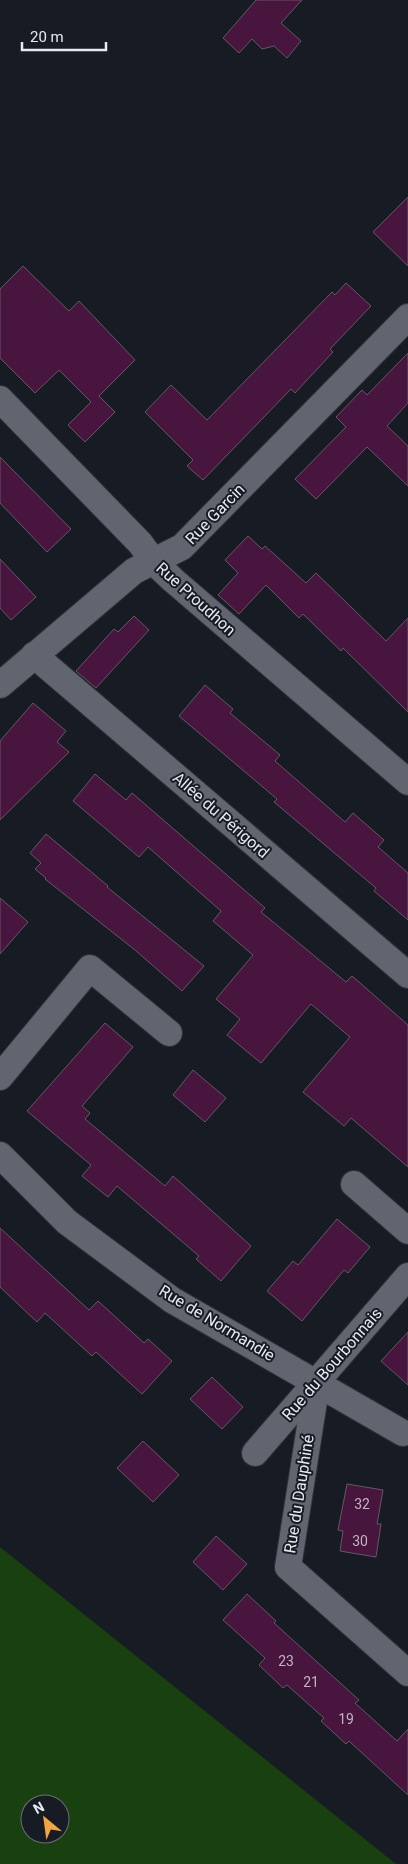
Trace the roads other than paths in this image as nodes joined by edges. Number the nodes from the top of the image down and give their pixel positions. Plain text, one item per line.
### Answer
1 (408, 317) edge
2 (0, 399) edge
3 (154, 562) junction
4 (34, 655) junction
5 (0, 685) edge
6 (408, 782) edge
7 (408, 975) edge
8 (169, 1033) dead end
9 (0, 1076) edge
10 (0, 1155) edge
11 (354, 1184) dead end
12 (408, 1231) edge
13 (408, 1276) edge
14 (316, 1382) junction
15 (403, 1433) dead end
16 (255, 1452) dead end
17 (408, 1673) edge

1 - 3 street, Rue Garcin
2 - 3 street, Rue Proudhon
3 - 4 street, Rue Garcin
3 - 6 street, Rue Proudhon
4 - 5 street, Rue Garcin
4 - 7 street, Allée du Périgord
8 - 9 street
10 - 14 street, Rue de Normandie
11 - 12 street
13 - 14 street, Rue du Bourbonnais
14 - 15 street, Rue de Normandie
14 - 16 street, Rue du Bourbonnais
14 - 17 street, Rue du Dauphiné

